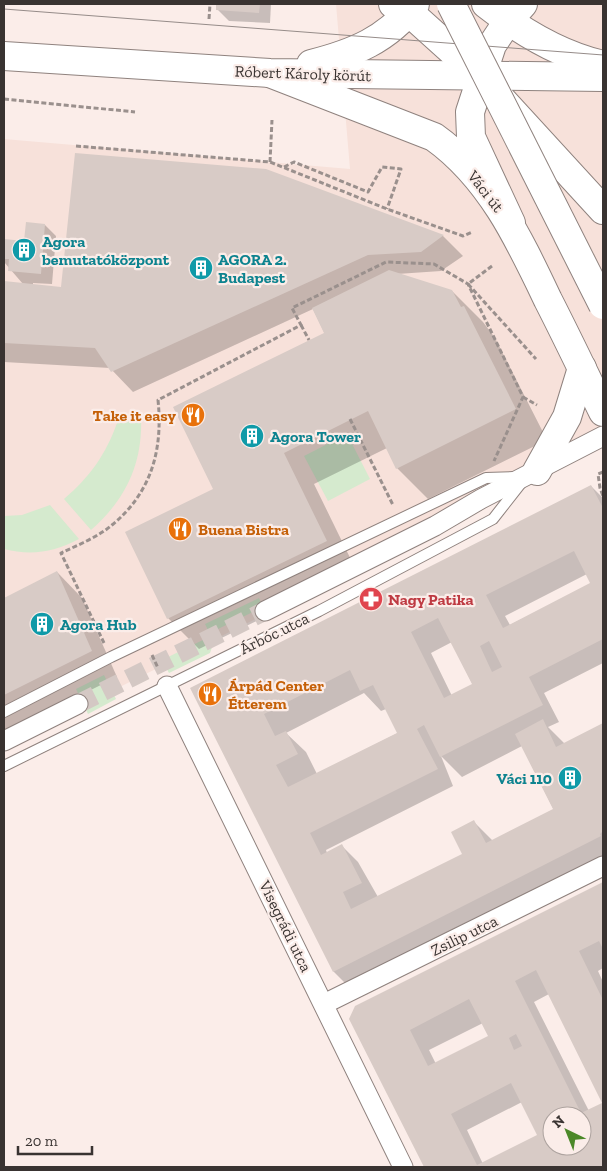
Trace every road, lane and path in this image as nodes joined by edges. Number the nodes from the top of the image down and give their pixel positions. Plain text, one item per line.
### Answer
1 (210, 4) edge
2 (452, 4) edge
3 (486, 4) edge
4 (406, 6) edge
5 (516, 12) edge
6 (209, 19) dead end
7 (4, 56) edge
8 (603, 65) edge
9 (270, 73) junction
10 (480, 76) junction
11 (603, 77) edge
12 (4, 99) edge
13 (135, 112) dead end
14 (272, 120) dead end
15 (76, 146) dead end
16 (270, 162) junction
17 (284, 168) junction
18 (387, 209) junction
19 (603, 210) edge
20 (511, 223) junction
21 (472, 232) dead end
22 (492, 266) dead end
23 (468, 284) junction
24 (603, 305) edge
25 (301, 325) junction
26 (309, 340) dead end
27 (536, 359) dead end
28 (582, 368) junction
29 (523, 397) junction
30 (537, 405) dead end
31 (603, 412) edge
32 (350, 419) dead end
33 (603, 436) edge
34 (603, 472) edge
35 (531, 474) junction
36 (486, 478) junction
37 (603, 496) edge
38 (400, 519) junction
39 (265, 611) tunnel mouth
40 (145, 641) junction
41 (106, 646) dead end
42 (167, 686) junction
43 (78, 704) tunnel mouth
44 (4, 712) edge
45 (4, 741) edge
46 (4, 766) edge
47 (603, 866) edge
48 (324, 1004) junction
49 (403, 1167) edge

1 - 6 path
2 - 24 main road, bridge
3 - 5 main road
4 - 9 main road
4 - 10 main road
5 - 8 main road
5 - 10 main road
7 - 9 main road, Róbert Károly körút
9 - 10 main road, Róbert Károly körút
9 - 20 main road, Váci út
10 - 11 main road, Róbert Károly körút
10 - 19 main road
10 - 20 main road
12 - 13 path
14 - 16 path
15 - 16 path
16 - 17 path
17 - 18 path
17 - 18 path
18 - 21 path
20 - 28 main road, Váci út
22 - 23 path
23 - 25 path
23 - 27 path
23 - 29 path
25 - 26 path
25 - 41 path
28 - 31 main road, Váci út
28 - 35 main road
29 - 30 path
29 - 36 path
32 - 38 path
33 - 35 street, Árbóc utca
34 - 37 path
35 - 36 lane, Árbóc utca
35 - 39 street, Árbóc utca
35 - 42 lane, Árbóc utca
36 - 38 lane, Árbóc utca
38 - 40 lane, Árbóc utca
40 - 42 path
40 - 44 lane, Árbóc utca
42 - 46 lane, Árbóc utca
42 - 48 street, Visegrádi utca
43 - 45 street
47 - 48 street, Zsilip utca
48 - 49 street, Visegrádi utca

